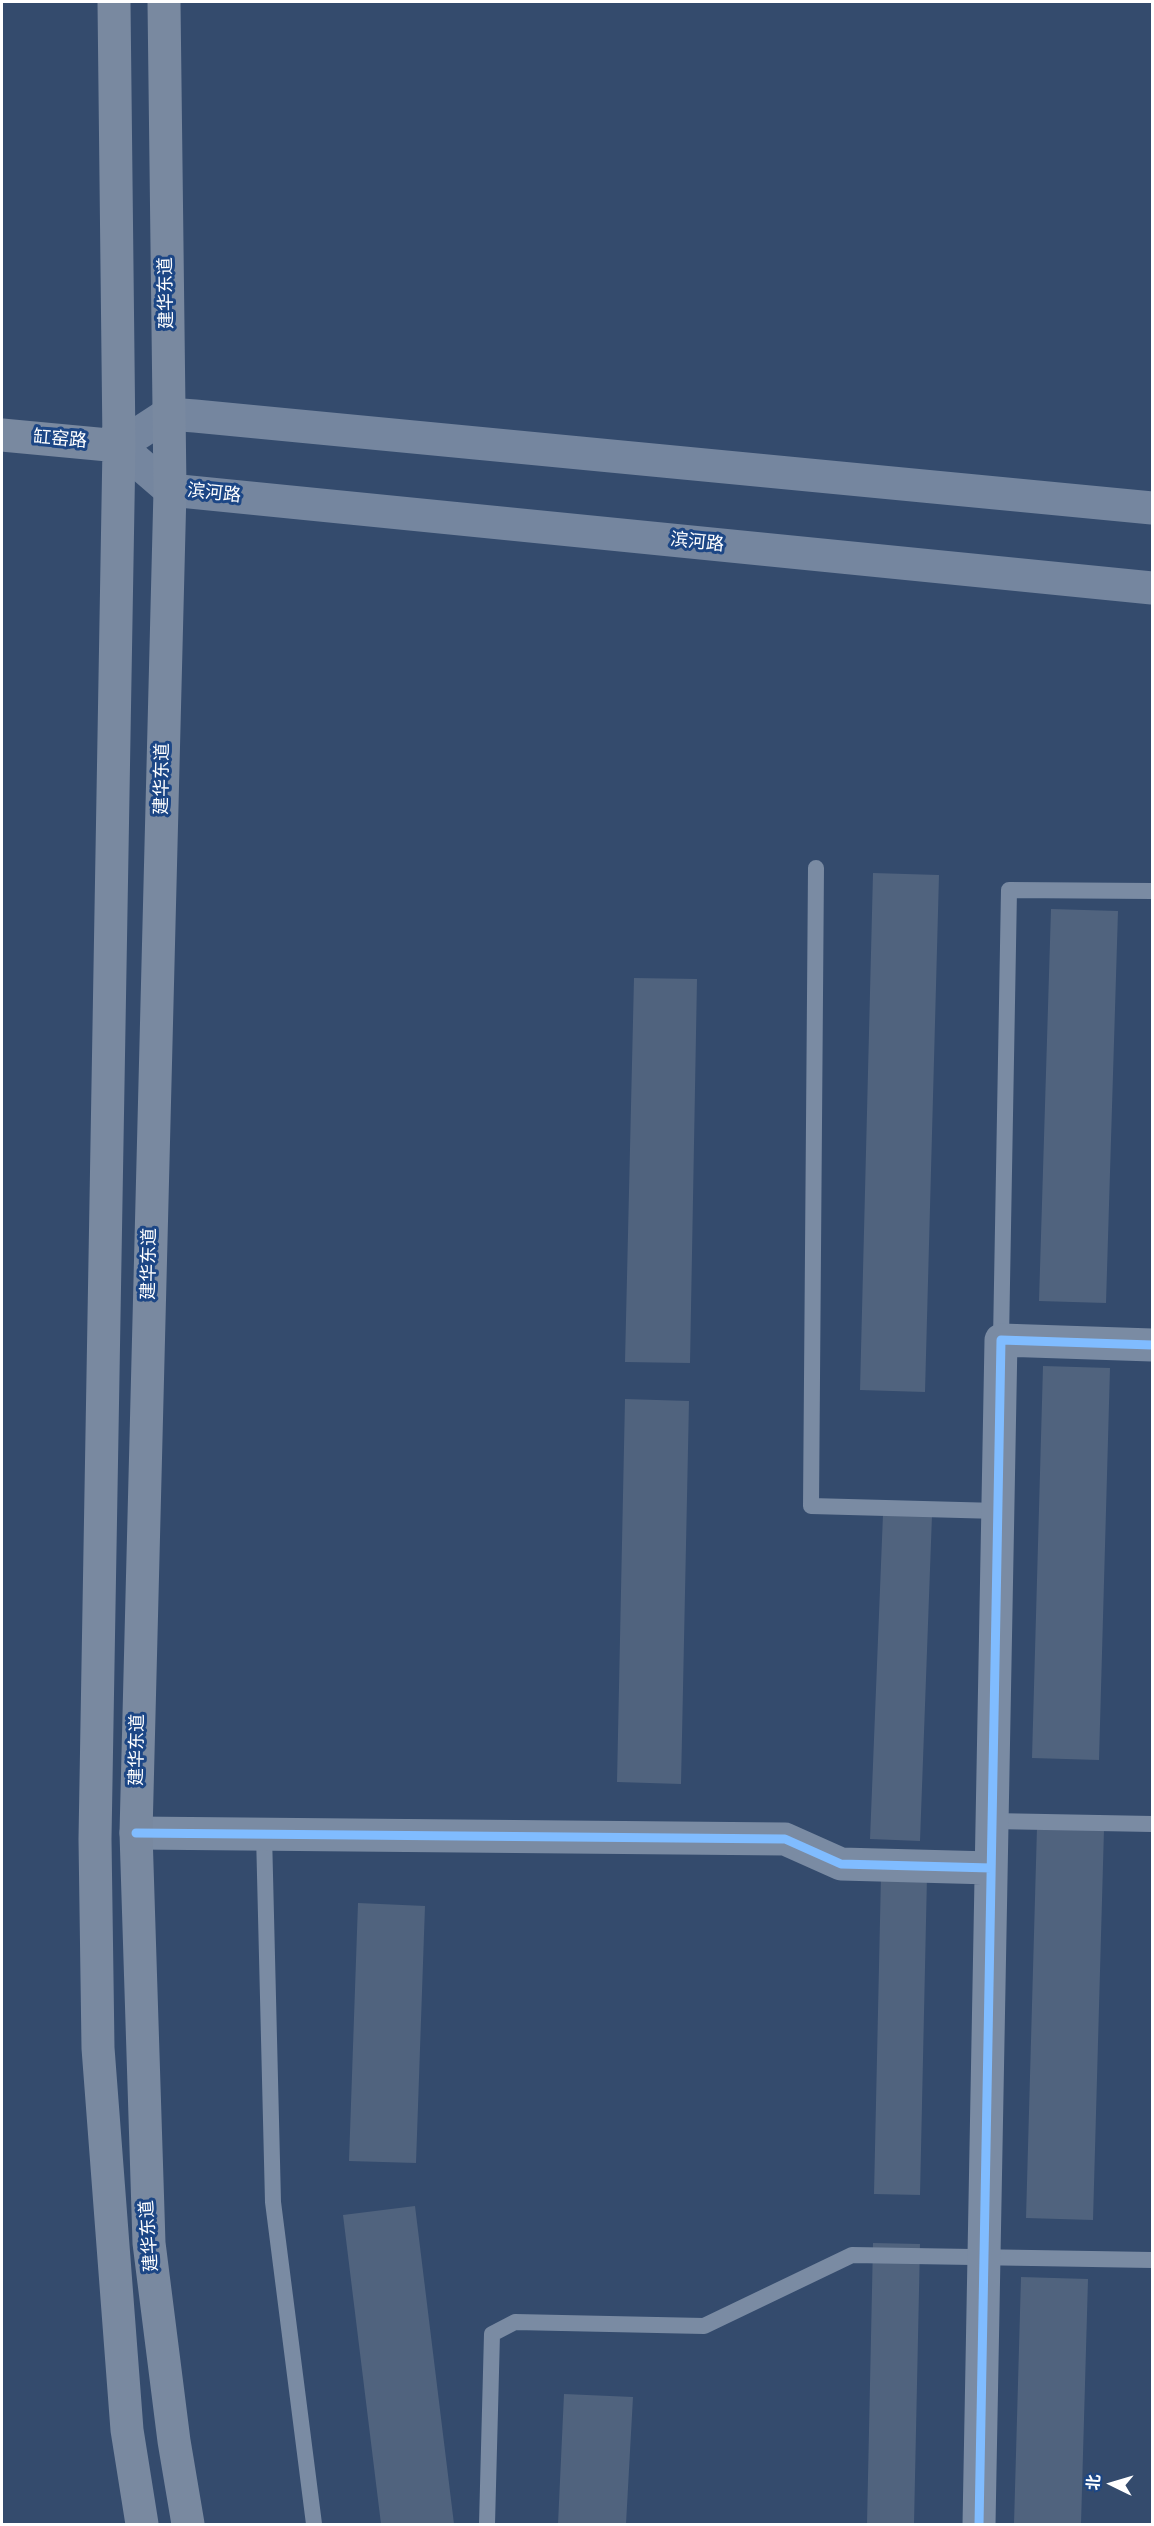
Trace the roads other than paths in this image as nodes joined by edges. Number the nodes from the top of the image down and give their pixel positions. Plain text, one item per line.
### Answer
1 (114, 2) edge
2 (164, 2) edge
3 (168, 414) junction
4 (2, 435) edge
5 (118, 446) junction
6 (170, 490) junction
7 (1152, 508) edge
8 (1152, 588) edge
9 (816, 868) dead end
10 (1152, 891) edge
11 (1001, 1340) junction
12 (1152, 1345) edge
13 (998, 1511) junction
14 (992, 1821) junction
15 (1152, 1824) edge
16 (136, 1833) junction
17 (264, 1834) junction
18 (991, 1868) junction
19 (984, 2257) junction
20 (1152, 2260) edge
21 (142, 2524) edge
22 (188, 2524) edge
23 (314, 2524) edge
24 (487, 2524) edge
25 (979, 2524) edge

1 - 5 main road, 建华东道
2 - 3 main road, 建华东道
3 - 5 main road
3 - 6 main road, 建华东道
3 - 7 main road
4 - 5 main road, 缸窑路
5 - 6 main road, 滨河路
5 - 21 main road, 建华东道
6 - 8 main road, 滨河路
6 - 16 main road, 建华东道
9 - 13 lane
10 - 11 lane
11 - 12 street
11 - 13 street
13 - 14 street
14 - 15 lane
14 - 18 street
16 - 17 street
16 - 22 main road, 建华东道
17 - 18 street
17 - 23 lane
18 - 19 street
19 - 20 lane
19 - 24 lane
19 - 25 street

